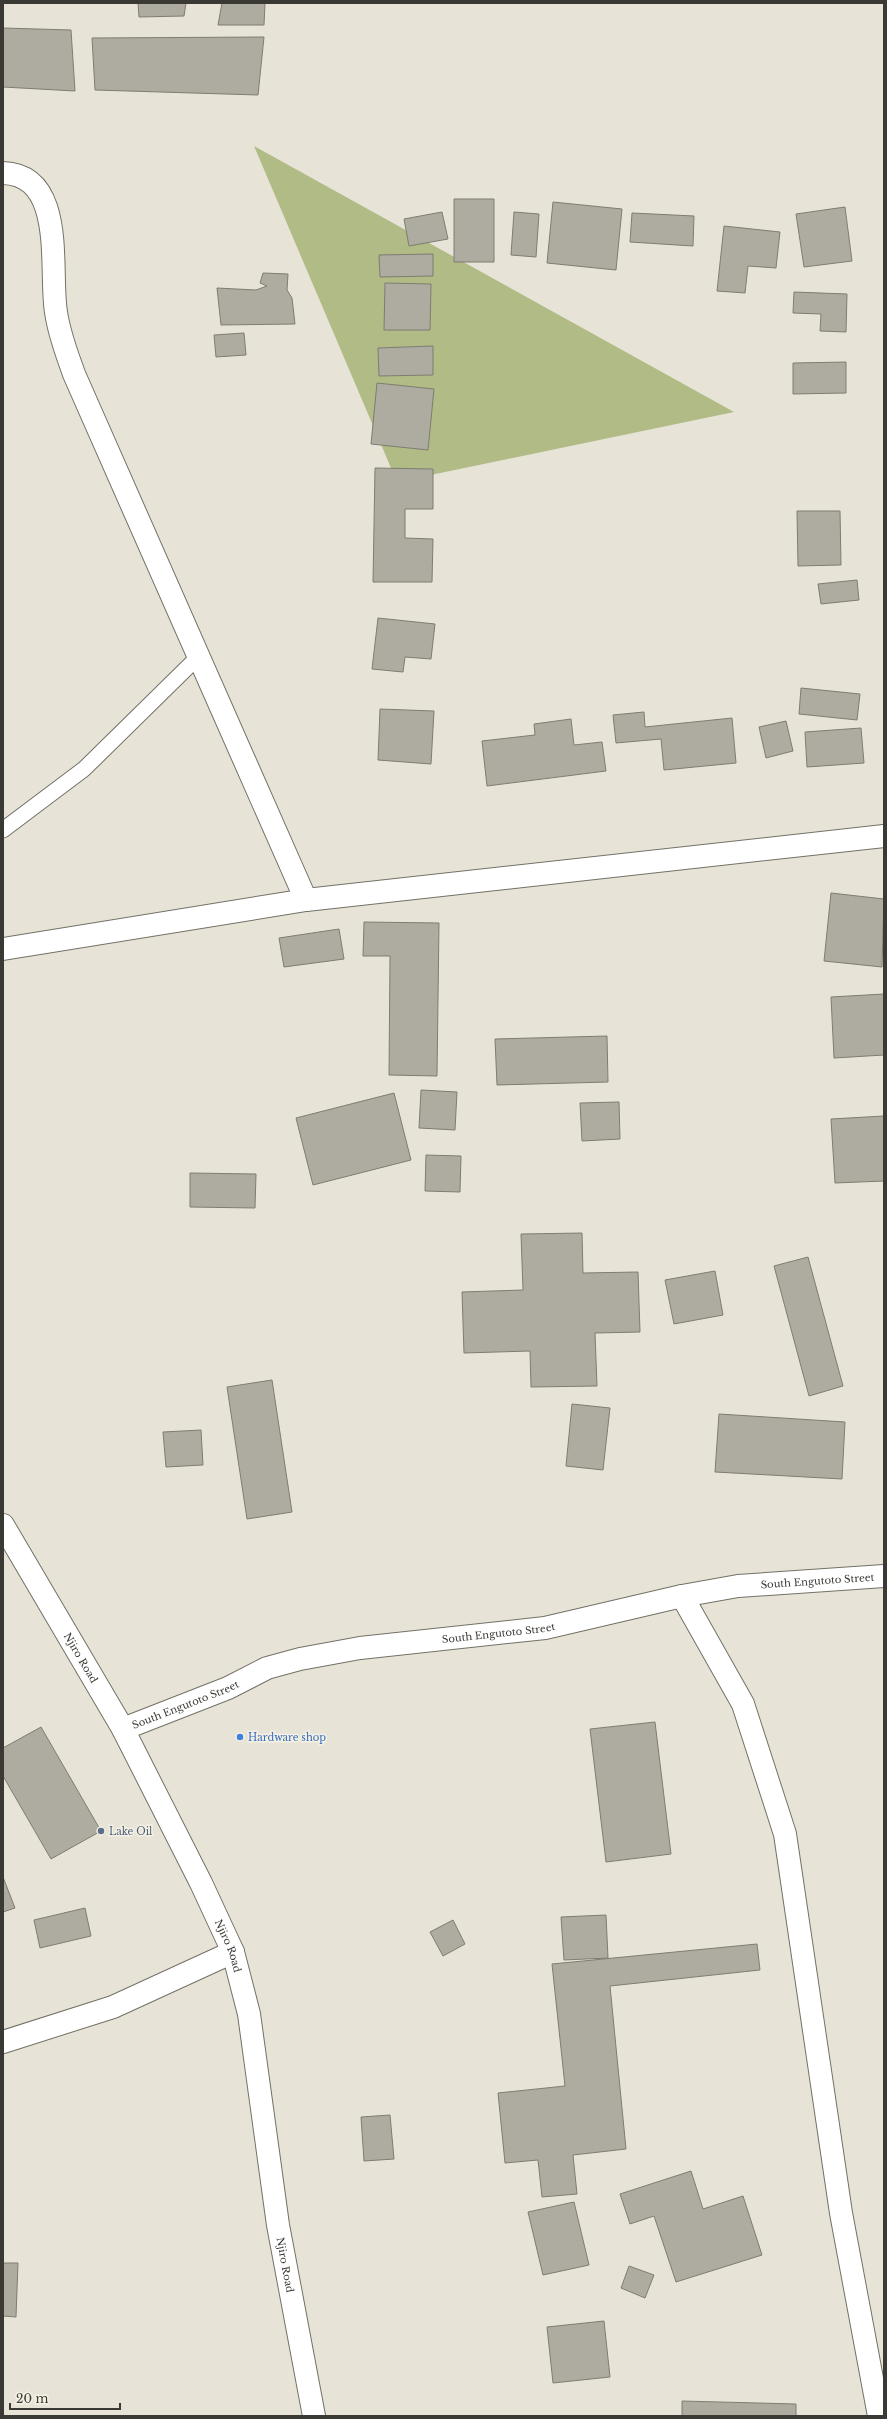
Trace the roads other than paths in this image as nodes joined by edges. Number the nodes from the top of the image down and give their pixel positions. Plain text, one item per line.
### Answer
1 (3, 173) edge
2 (199, 656) junction
3 (3, 830) edge
4 (884, 836) edge
5 (306, 900) junction
6 (3, 949) edge
7 (3, 1525) edge
8 (884, 1576) edge
9 (682, 1596) junction
10 (123, 1729) junction
11 (233, 1952) junction
12 (3, 2042) edge
13 (314, 2416) edge
14 (879, 2416) edge

1 - 2 street
2 - 3 lane
2 - 5 street
4 - 5 street
5 - 6 street
7 - 10 street, Njiro Road
8 - 9 street, South Engutoto Street
9 - 10 street, South Engutoto Street
9 - 14 street
10 - 11 street, Njiro Road
11 - 12 street
11 - 13 street, Njiro Road

